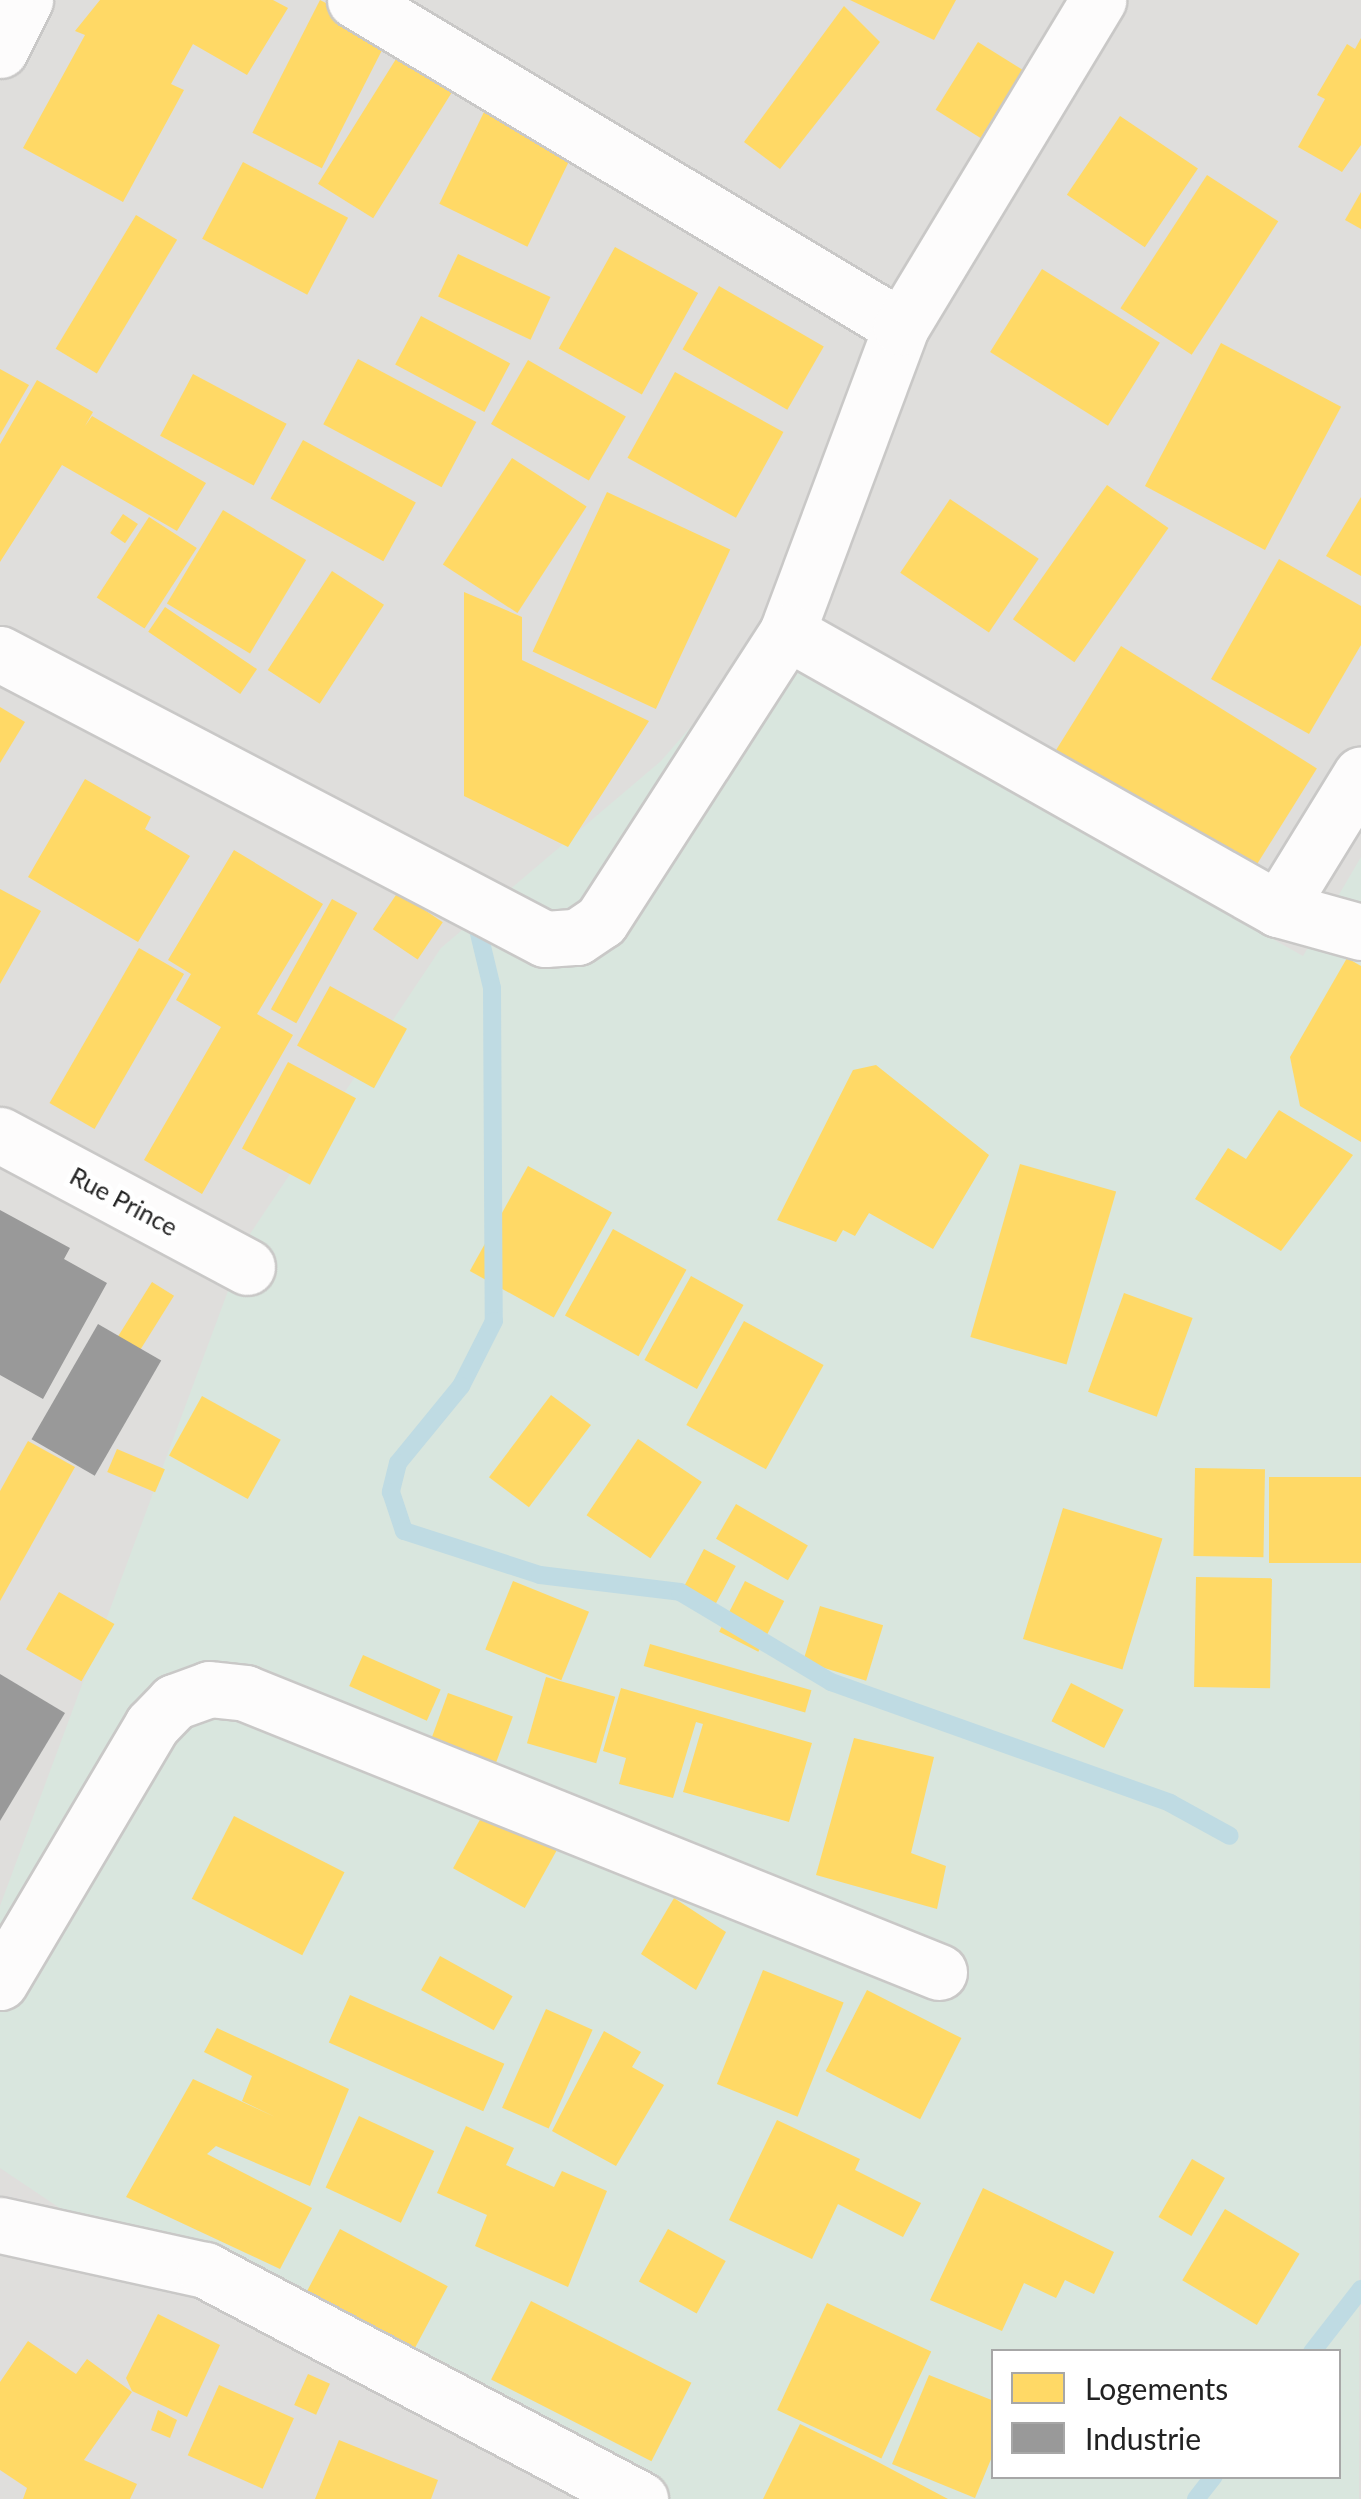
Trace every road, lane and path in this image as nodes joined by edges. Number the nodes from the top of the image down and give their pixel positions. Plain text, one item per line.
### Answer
1 (25, 0) edge
2 (355, 0) edge
3 (1098, 0) edge
4 (0, 50) edge
5 (901, 327) junction
6 (787, 632) junction
7 (0, 654) edge
8 (1361, 774) edge
9 (1278, 910) junction
10 (1361, 932) edge
11 (0, 1135) edge
12 (247, 1268) dead end
13 (940, 1972) dead end
14 (0, 1982) edge
15 (0, 2225) edge
16 (640, 2499) edge

1 - 4 street
2 - 5 street
3 - 5 street
5 - 6 street
6 - 7 street
6 - 9 street
8 - 9 street
9 - 10 street
11 - 12 street, Rue Prince
13 - 14 street
15 - 16 street

